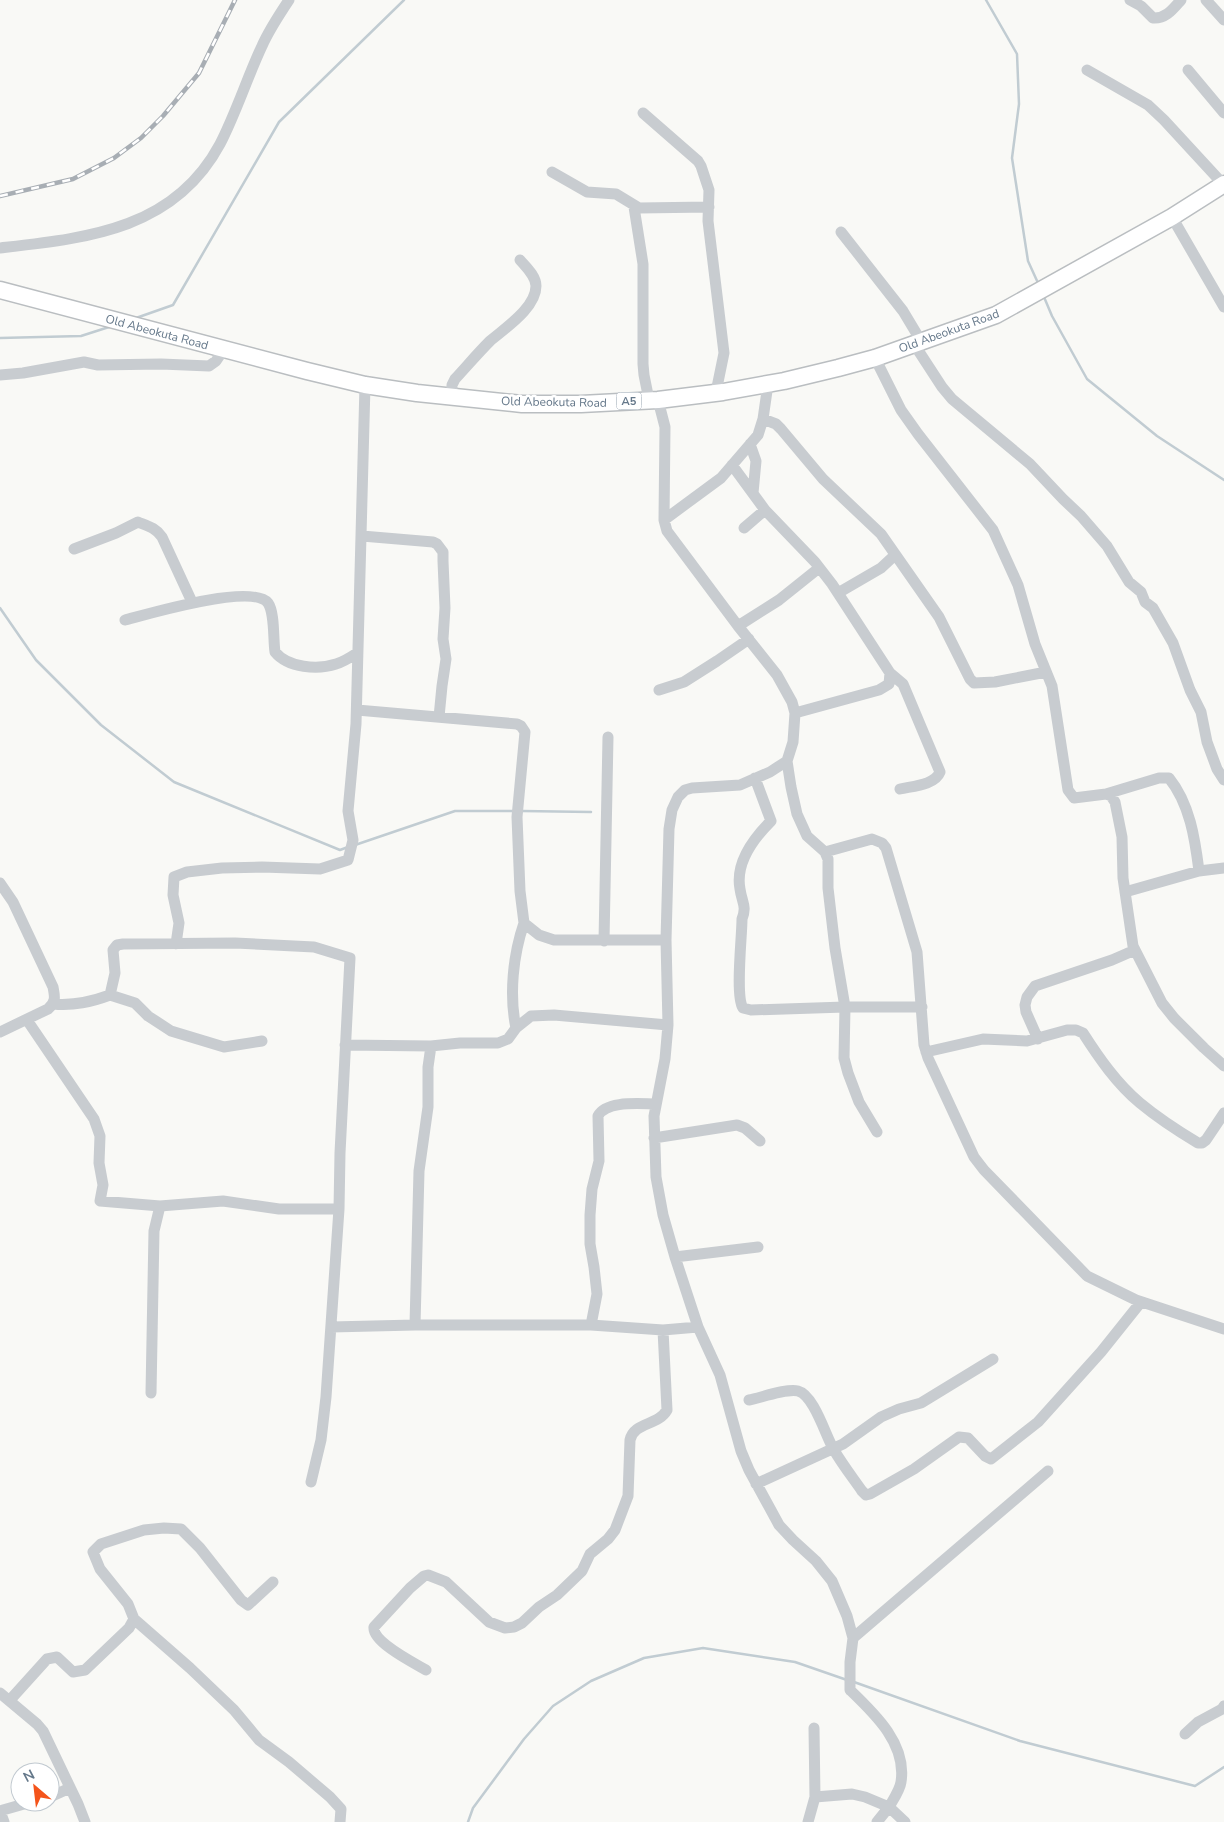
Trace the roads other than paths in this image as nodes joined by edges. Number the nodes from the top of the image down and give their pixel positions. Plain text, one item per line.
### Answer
1 (289, 0) edge
2 (1130, 0) edge
3 (1181, 0) edge
4 (1206, 0) edge
5 (1224, 20) edge
6 (1086, 70) dead end
7 (1188, 70) dead end
8 (1224, 112) edge
9 (643, 113) dead end
10 (552, 172) dead end
11 (1224, 184) edge
12 (634, 207) junction
13 (709, 207) junction
14 (1172, 217) junction
15 (841, 232) dead end
16 (0, 248) edge
17 (520, 260) dead end
18 (0, 290) edge
19 (1224, 307) edge
20 (918, 343) junction
21 (224, 349) junction
22 (875, 358) junction
23 (0, 375) edge
24 (768, 384) junction
25 (365, 385) junction
26 (716, 392) junction
27 (452, 397) junction
28 (654, 400) junction
29 (763, 419) junction
30 (750, 444) junction
31 (732, 465) junction
32 (756, 473) junction
33 (741, 476) junction
34 (753, 493) junction
35 (766, 510) junction
36 (664, 520) junction
37 (744, 528) dead end
38 (362, 536) junction
39 (74, 549) dead end
40 (895, 555) junction
41 (819, 568) junction
42 (838, 592) junction
43 (192, 602) junction
44 (126, 620) dead end
45 (738, 626) junction
46 (748, 639) junction
47 (358, 653) junction
48 (1046, 672) junction
49 (890, 674) junction
50 (659, 690) dead end
51 (356, 710) junction
52 (795, 713) junction
53 (439, 717) junction
54 (608, 737) dead end
55 (787, 761) junction
56 (755, 778) junction
57 (1224, 780) edge
58 (900, 789) dead end
59 (1106, 794) junction
60 (825, 852) junction
61 (1224, 868) edge
62 (1199, 871) junction
63 (0, 884) edge
64 (1125, 892) junction
65 (524, 923) junction
66 (666, 940) junction
67 (604, 941) junction
68 (176, 944) junction
69 (1135, 950) junction
70 (110, 995) junction
71 (53, 1004) junction
72 (845, 1007) junction
73 (922, 1007) junction
74 (27, 1020) junction
75 (668, 1026) junction
76 (516, 1028) junction
77 (0, 1032) edge
78 (1038, 1039) junction
79 (262, 1041) dead end
80 (345, 1045) junction
81 (431, 1046) junction
82 (926, 1052) junction
83 (1224, 1066) edge
84 (656, 1104) junction
85 (1224, 1113) edge
86 (877, 1132) dead end
87 (654, 1138) junction
88 (760, 1141) dead end
89 (160, 1206) junction
90 (339, 1209) junction
91 (758, 1248) dead end
92 (675, 1257) junction
93 (1141, 1302) junction
94 (415, 1325) junction
95 (591, 1325) junction
96 (331, 1327) junction
97 (698, 1327) junction
98 (663, 1330) junction
99 (1224, 1330) edge
100 (993, 1359) dead end
101 (151, 1393) dead end
102 (749, 1400) dead end
103 (833, 1448) junction
104 (1048, 1470) dead end
105 (312, 1482) dead end
106 (756, 1484) junction
107 (273, 1582) dead end
108 (134, 1618) junction
109 (854, 1638) junction
110 (426, 1670) dead end
111 (0, 1693) edge
112 (10, 1700) junction
113 (1224, 1706) edge
114 (814, 1728) dead end
115 (1185, 1734) dead end
116 (70, 1788) junction
117 (60, 1792) edge
118 (815, 1797) junction
119 (889, 1807) junction
120 (10, 1808) edge
121 (4, 1822) edge
122 (85, 1822) edge
123 (340, 1822) edge
124 (808, 1822) edge
125 (877, 1822) edge
126 (905, 1822) edge

1 - 16 street
2 - 3 street
4 - 5 street
6 - 11 street
7 - 8 street
9 - 13 street
10 - 12 street
11 - 14 highway, Old Abeokuta Road / A5
12 - 13 street
12 - 28 street
13 - 26 street
14 - 19 street
14 - 20 highway, Old Abeokuta Road / A5
15 - 20 street
17 - 27 street
18 - 21 highway, Old Abeokuta Road / A5
20 - 22 highway, Old Abeokuta Road / A5
20 - 57 street
21 - 23 street
21 - 25 highway, Old Abeokuta Road / A5
22 - 24 highway, Old Abeokuta Road / A5
22 - 48 street
24 - 26 highway, Old Abeokuta Road / A5
24 - 29 street
25 - 27 highway, Old Abeokuta Road / A5
25 - 38 street
26 - 28 highway, Old Abeokuta Road / A5
27 - 28 highway, Old Abeokuta Road / A5
28 - 36 street
29 - 30 street
29 - 40 street
30 - 31 street
30 - 32 street
31 - 33 street
31 - 36 street
32 - 33 street
32 - 34 street
33 - 34 street
34 - 35 street
35 - 37 street
35 - 41 street
36 - 45 street
38 - 47 street
38 - 53 street
39 - 43 street
40 - 42 street
40 - 48 street
41 - 42 street
41 - 45 street
42 - 49 street
43 - 44 street
43 - 47 street
45 - 46 street
46 - 50 street
46 - 52 street
47 - 51 street
48 - 59 street
49 - 52 street
49 - 58 street
51 - 53 street
51 - 68 street
52 - 55 street
53 - 65 street
54 - 67 street
55 - 56 street
55 - 60 street
56 - 66 street
56 - 72 street
59 - 62 street
59 - 64 street
60 - 72 street
60 - 73 street
61 - 62 street
62 - 64 street
63 - 71 street
64 - 69 street
65 - 67 street
65 - 76 street
66 - 67 street
66 - 75 street
68 - 70 street
68 - 80 street
69 - 78 street
69 - 83 street
70 - 71 street
70 - 79 street
71 - 74 street
72 - 73 street
72 - 86 street
73 - 82 street
74 - 77 street
74 - 89 street
75 - 76 street
75 - 84 street
76 - 81 street
78 - 82 street
78 - 85 street
80 - 81 street
80 - 90 street
81 - 94 street
82 - 93 street
84 - 87 street
84 - 95 street
87 - 88 street
87 - 92 street
89 - 90 street
89 - 101 street
90 - 96 street
91 - 92 street
92 - 97 street
93 - 99 street
93 - 103 street
94 - 95 street
94 - 96 street
95 - 98 street
96 - 105 street
97 - 98 street
97 - 106 street
98 - 110 street
100 - 103 street
102 - 103 street
103 - 106 street
104 - 109 street
106 - 109 street
107 - 108 street
108 - 112 street
108 - 123 street
109 - 119 street
111 - 112 street
112 - 116 street
113 - 115 street
114 - 118 street
116 - 117 street
116 - 122 street
118 - 119 street
118 - 124 street
119 - 125 street
119 - 126 street
120 - 121 street

